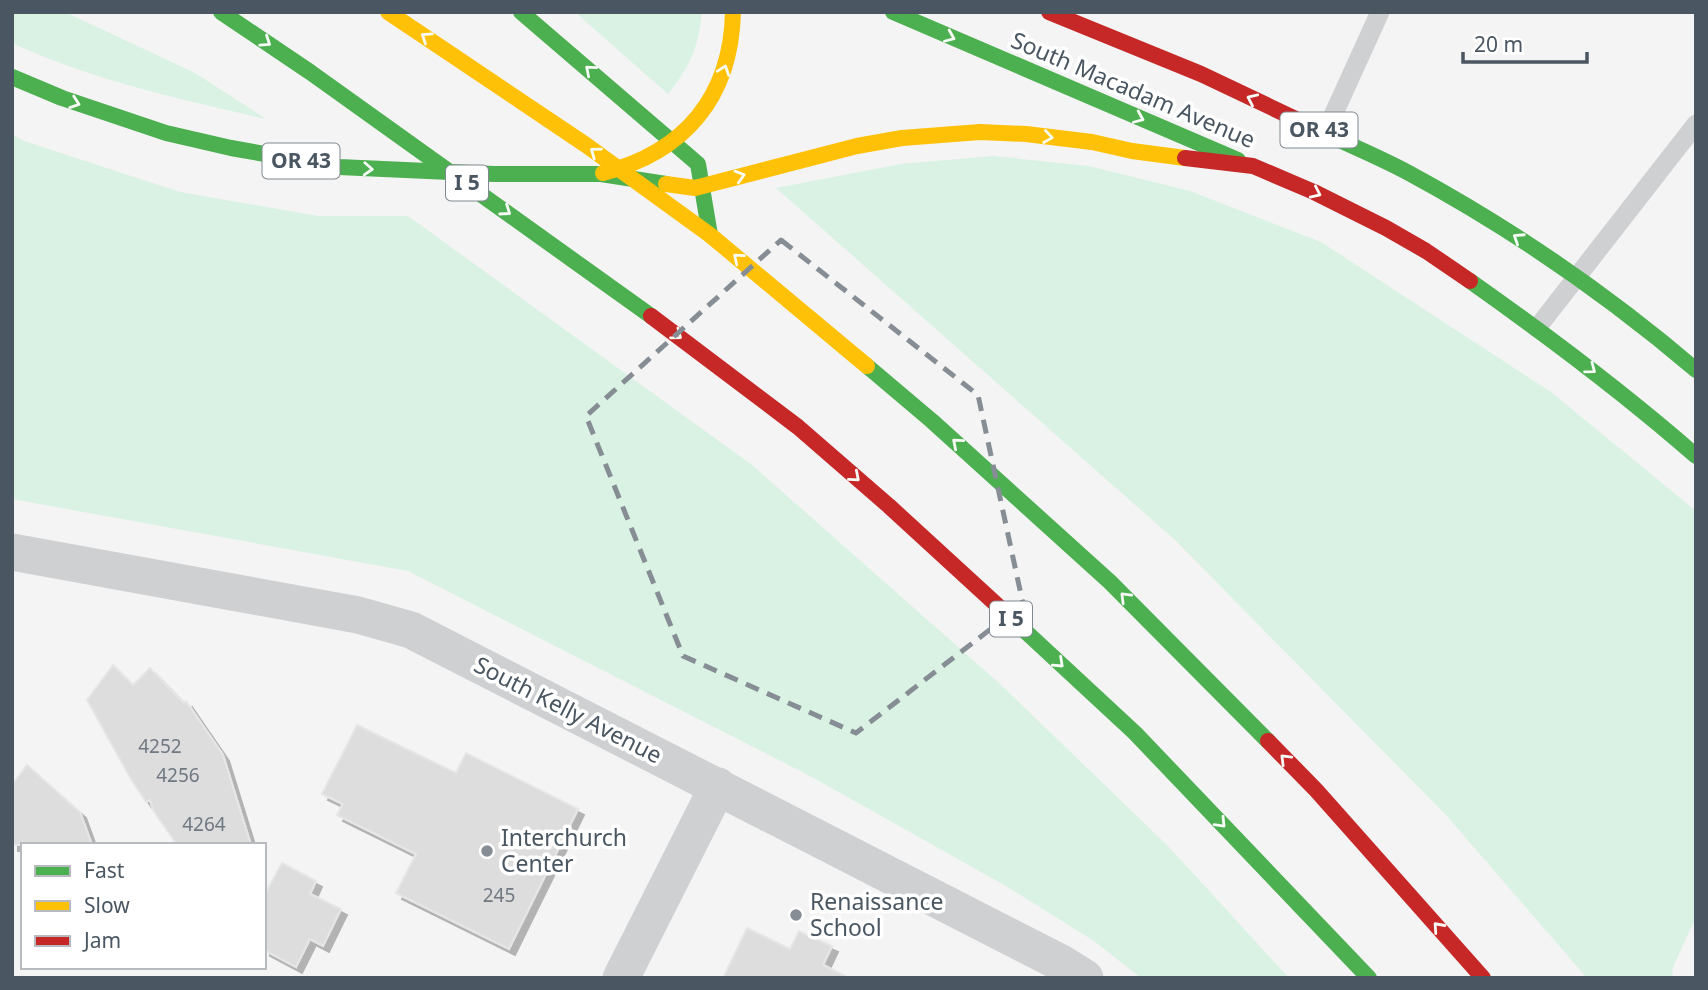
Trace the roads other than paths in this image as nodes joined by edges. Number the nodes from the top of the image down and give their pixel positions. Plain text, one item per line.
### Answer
1 (221, 12) edge
2 (388, 12) edge
3 (521, 12) edge
4 (733, 12) edge
5 (893, 12) edge
6 (1049, 12) edge
7 (1380, 12) edge
8 (12, 77) edge
9 (1696, 124) edge
10 (1325, 133) junction
11 (1253, 166) junction
12 (601, 174) junction
13 (710, 235) junction
14 (1574, 277) junction
15 (1537, 328) junction
16 (1696, 370) edge
17 (1696, 456) edge
18 (12, 552) edge
19 (718, 786) junction
20 (621, 978) edge
21 (1085, 978) edge
22 (1369, 978) edge
23 (1483, 978) edge

1 -> 22 main road, I 5
13 -> 2 main road
13 -> 3 main road
12 -> 4 main road
5 -> 11 main road, South Macadam Avenue
10 -> 6 main road, South Macadam Avenue / OR 43
7 - 10 lane
8 -> 12 main road, OR 43
9 - 14 lane
14 -> 10 main road, South Macadam Avenue / OR 43
12 -> 11 main road, OR 43
11 -> 15 main road, South Macadam Avenue / OR 43
23 -> 13 main road
14 - 15 lane
14 - 16 main road, South Macadam Avenue / OR 43
15 -> 17 main road, South Macadam Avenue / OR 43
18 - 19 street, South Kelly Avenue
19 - 20 street
19 - 21 street, South Kelly Avenue

